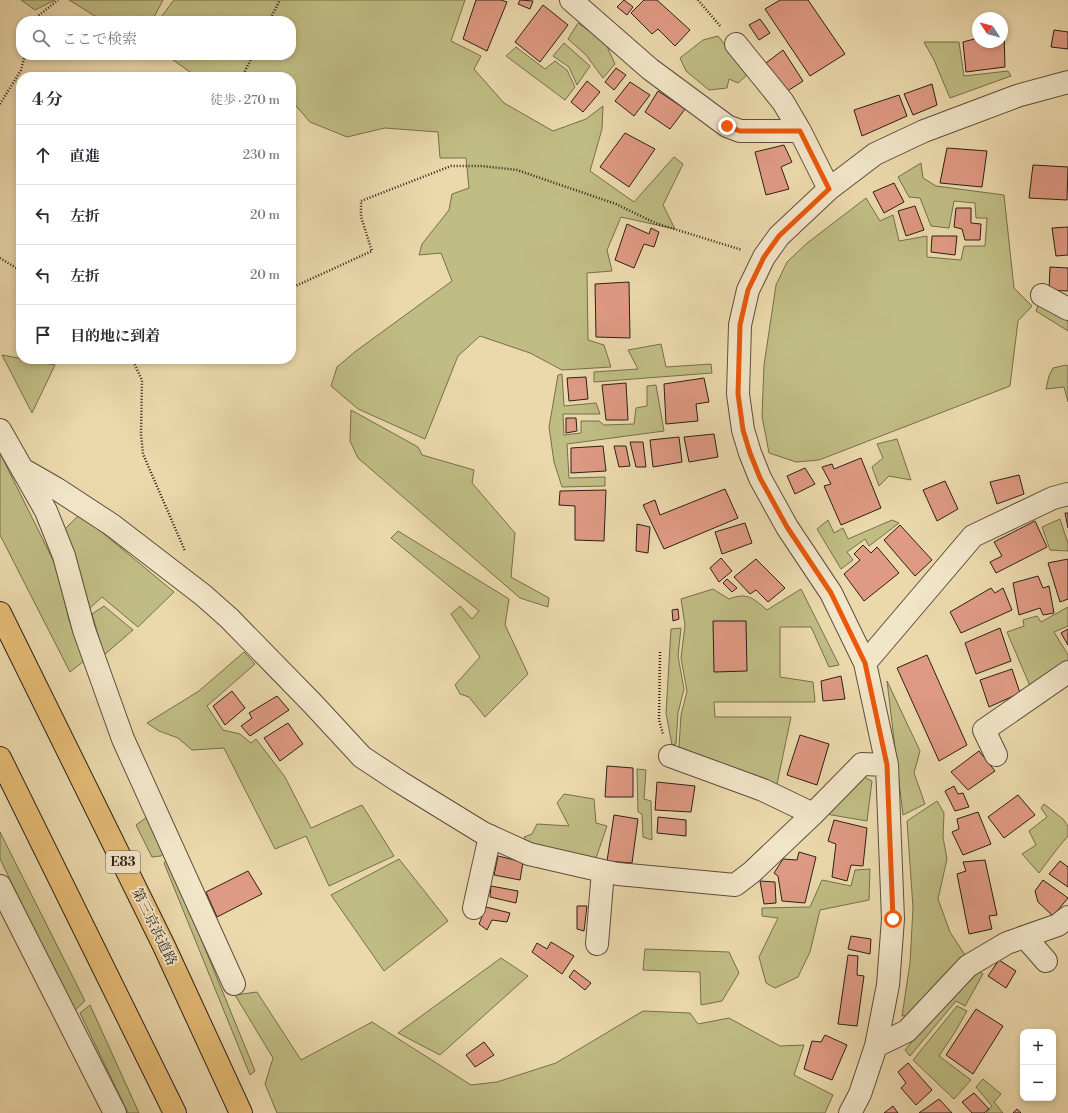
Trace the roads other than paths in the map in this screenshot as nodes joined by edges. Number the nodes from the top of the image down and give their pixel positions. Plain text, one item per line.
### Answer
1 (571, 0) edge
2 (736, 44) road end
3 (1068, 82) edge
4 (800, 131) junction
5 (829, 189) junction
6 (1042, 295) dead end
7 (1068, 309) edge
8 (0, 430) edge
9 (22, 469) junction
10 (1068, 494) edge
11 (0, 613) edge
12 (865, 663) junction
13 (1068, 672) edge
14 (996, 755) dead end
15 (670, 756) road end
16 (0, 758) edge
17 (887, 765) junction
18 (813, 814) junction
19 (490, 836) junction
20 (603, 871) junction
21 (0, 886) edge
22 (474, 908) dead end
23 (1068, 917) edge
24 (1025, 937) junction
25 (597, 944) dead end
26 (1046, 961) dead end
27 (234, 984) dead end
28 (876, 1046) junction
29 (116, 1113) edge
30 (175, 1113) edge
31 (241, 1113) edge
32 (850, 1113) edge

1 - 4 street
2 - 4 street
3 - 5 street
4 - 5 street
5 - 12 street
6 - 7 street
8 - 9 street
9 - 19 street
9 - 27 street
10 - 12 street
11 - 31 highway, 第三京浜道路 / E83
12 - 17 street
13 - 14 street
15 - 18 street
16 - 30 highway
17 - 18 street
17 - 28 street
18 - 20 street
19 - 20 street
19 - 22 street
20 - 25 street
21 - 29 street
23 - 24 street
24 - 26 street
24 - 28 street
28 - 32 street

